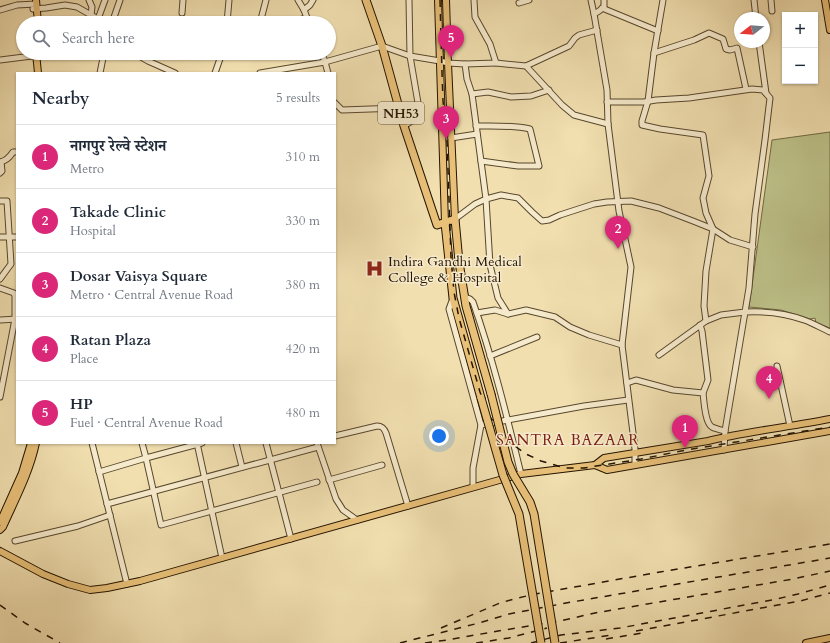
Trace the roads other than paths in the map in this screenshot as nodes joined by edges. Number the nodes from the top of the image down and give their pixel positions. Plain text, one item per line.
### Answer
1 (88, 0) edge
2 (105, 0) edge
3 (119, 0) edge
4 (183, 0) edge
5 (229, 0) edge
6 (266, 0) edge
7 (298, 0) edge
8 (313, 0) edge
9 (366, 0) edge
10 (409, 0) edge
11 (438, 0) edge
12 (446, 0) edge
13 (474, 0) edge
14 (529, 0) edge
15 (591, 0) edge
16 (604, 0) edge
17 (663, 0) edge
18 (754, 0) edge
19 (771, 0) edge
20 (825, 0) edge
21 (519, 3) dead end
22 (35, 4) edge
23 (602, 8) junction
24 (0, 10) edge
25 (304, 10) junction
26 (772, 11) dead end
27 (755, 12) edge
28 (182, 13) dead end
29 (594, 14) junction
30 (91, 15) joint
31 (34, 16) edge
32 (37, 16) edge
33 (99, 16) edge
34 (114, 16) edge
35 (228, 16) edge
36 (262, 16) edge
37 (306, 16) edge
38 (597, 30) junction
39 (830, 30) edge
40 (658, 31) junction
41 (382, 46) junction
42 (760, 48) edge
43 (654, 53) junction
44 (410, 56) junction
45 (16, 57) edge
46 (336, 59) edge
47 (0, 60) edge
48 (38, 60) edge
49 (39, 60) edge
50 (103, 60) edge
51 (146, 60) edge
52 (220, 60) edge
53 (332, 60) edge
54 (440, 61) junction
55 (325, 62) junction
56 (448, 63) junction
57 (496, 63) junction
58 (465, 64) junction
59 (526, 66) junction
60 (38, 72) edge
61 (42, 72) edge
62 (100, 72) edge
63 (173, 72) edge
64 (215, 72) edge
65 (266, 72) edge
66 (328, 72) edge
67 (549, 90) junction
68 (746, 90) junction
69 (472, 94) junction
70 (766, 94) junction
71 (648, 101) junction
72 (607, 102) junction
73 (336, 104) edge
74 (399, 108) junction
75 (608, 124) junction
76 (404, 126) junction
77 (476, 126) junction
78 (477, 134) junction
79 (451, 138) junction
80 (16, 152) edge
81 (481, 161) junction
82 (0, 162) edge
83 (0, 173) edge
84 (486, 199) junction
85 (0, 201) edge
86 (618, 201) junction
87 (455, 219) junction
88 (445, 223) junction
89 (712, 229) junction
90 (0, 237) edge
91 (9, 237) junction
92 (16, 237) edge
93 (753, 247) junction
94 (0, 279) edge
95 (0, 288) edge
96 (465, 297) junction
97 (453, 298) junction
98 (745, 312) junction
99 (476, 313) junction
100 (508, 314) junction
101 (16, 319) edge
102 (0, 320) edge
103 (706, 321) junction
104 (700, 325) junction
105 (830, 332) edge
106 (537, 337) dead end
107 (622, 345) junction
108 (659, 355) dead end
109 (490, 356) junction
110 (777, 366) dead end
111 (627, 383) junction
112 (703, 393) junction
113 (0, 397) edge
114 (628, 400) junction
115 (830, 419) edge
116 (508, 421) junction
117 (481, 425) junction
118 (790, 426) junction
119 (830, 431) edge
120 (724, 434) junction
121 (336, 436) edge
122 (31, 444) edge
123 (36, 444) edge
124 (92, 444) edge
125 (142, 444) edge
126 (195, 444) edge
127 (198, 444) edge
128 (236, 444) edge
129 (266, 444) edge
130 (318, 445) edge
131 (724, 450) junction
132 (635, 453) junction
133 (146, 458) junction
134 (270, 459) junction
135 (382, 465) dead end
136 (595, 465) junction
137 (635, 465) junction
138 (242, 467) junction
139 (99, 472) junction
140 (521, 474) junction
141 (205, 478) junction
142 (329, 480) junction
143 (317, 482) dead end
144 (473, 487) junction
145 (154, 492) junction
146 (279, 493) junction
147 (107, 504) junction
148 (408, 506) junction
149 (212, 511) junction
150 (110, 515) junction
151 (357, 520) junction
152 (0, 522) edge
153 (0, 530) edge
154 (291, 539) junction
155 (15, 541) dead end
156 (0, 551) edge
157 (222, 558) junction
158 (127, 584) junction
159 (830, 638) edge
160 (541, 643) edge
161 (555, 643) edge
162 (806, 643) edge

1 - 30 street
2 - 33 street
3 - 34 street
4 - 28 street
5 - 35 street
6 - 36 street
7 - 25 street
8 - 25 street
9 - 41 highway, NH53
10 - 44 street
11 - 54 main road
12 - 56 main road
13 - 57 street
14 - 21 street
15 - 29 street
16 - 23 street
17 - 40 street
18 - 27 street
19 - 26 street
20 - 39 main road
22 - 24 street
22 - 30 street
22 - 31 main road
22 - 32 main road
23 - 29 street
23 - 40 street
25 - 37 street
29 - 38 street
38 - 59 street
38 - 72 street
40 - 43 street
41 - 44 street
41 - 46 street
41 - 74 highway, NH53
42 - 70 street
43 - 68 street
43 - 71 street
44 - 54 street
44 - 76 street
45 - 47 street
48 - 60 main road
49 - 61 main road
50 - 62 street
51 - 63 street
52 - 64 street
53 - 55 street
54 - 56 street
54 - 88 main road
55 - 65 street
55 - 66 street
56 - 58 street
56 - 79 main road
57 - 58 street
57 - 59 street
58 - 69 street
59 - 67 street
67 - 69 street
67 - 75 street
68 - 70 street
68 - 71 street
69 - 77 street
70 - 93 street
71 - 72 street
71 - 89 street
72 - 75 street
73 - 74 street
74 - 76 highway, NH53
75 - 86 street
76 - 88 highway, NH53
77 - 78 street
77 - 81 street
78 - 79 street
78 - 81 street
79 - 87 main road
80 - 82 street
81 - 84 street
82 - 83 street
84 - 86 street
84 - 87 street
84 - 100 street
85 - 91 street
86 - 89 street
86 - 107 street
87 - 88 highway
87 - 96 highway
88 - 97 highway
89 - 93 street
89 - 103 street
90 - 91 street
91 - 92 street
91 - 94 street
93 - 98 street
95 - 101 street
96 - 99 street
96 - 161 highway, bridge
97 - 117 street
97 - 160 highway, bridge
98 - 103 street
98 - 105 street
98 - 120 street
99 - 100 street
99 - 109 street
100 - 107 street
101 - 102 street
101 - 113 street
103 - 104 street
104 - 108 street
104 - 112 street
106 - 109 street
107 - 111 street
109 - 116 street
110 - 118 street
111 - 112 street
111 - 114 street
112 - 120 street
114 - 116 street
114 - 132 street
115 - 118 main road
116 - 117 street
116 - 140 street
117 - 144 street
118 - 120 main road
119 - 131 main road
120 - 131 street
120 - 132 main road
121 - 148 street
122 - 152 main road
123 - 153 main road
124 - 139 street
125 - 133 street
126 - 133 street
127 - 141 street
128 - 138 street
129 - 134 street
130 - 134 street
130 - 142 street
131 - 137 main road
132 - 136 main road
132 - 137 street
133 - 139 street
133 - 145 street
134 - 138 street
134 - 146 street
135 - 142 street
136 - 137 main road
136 - 140 main road
138 - 141 street
139 - 147 street
140 - 144 main road
141 - 145 street
141 - 149 street
142 - 151 street
143 - 146 street
144 - 148 main road
145 - 147 street
145 - 149 street
146 - 149 street
146 - 154 street
147 - 150 street
148 - 151 main road
149 - 157 street
150 - 155 street
150 - 158 street
151 - 154 main road
154 - 157 main road
156 - 158 main road
157 - 158 main road
159 - 162 main road

